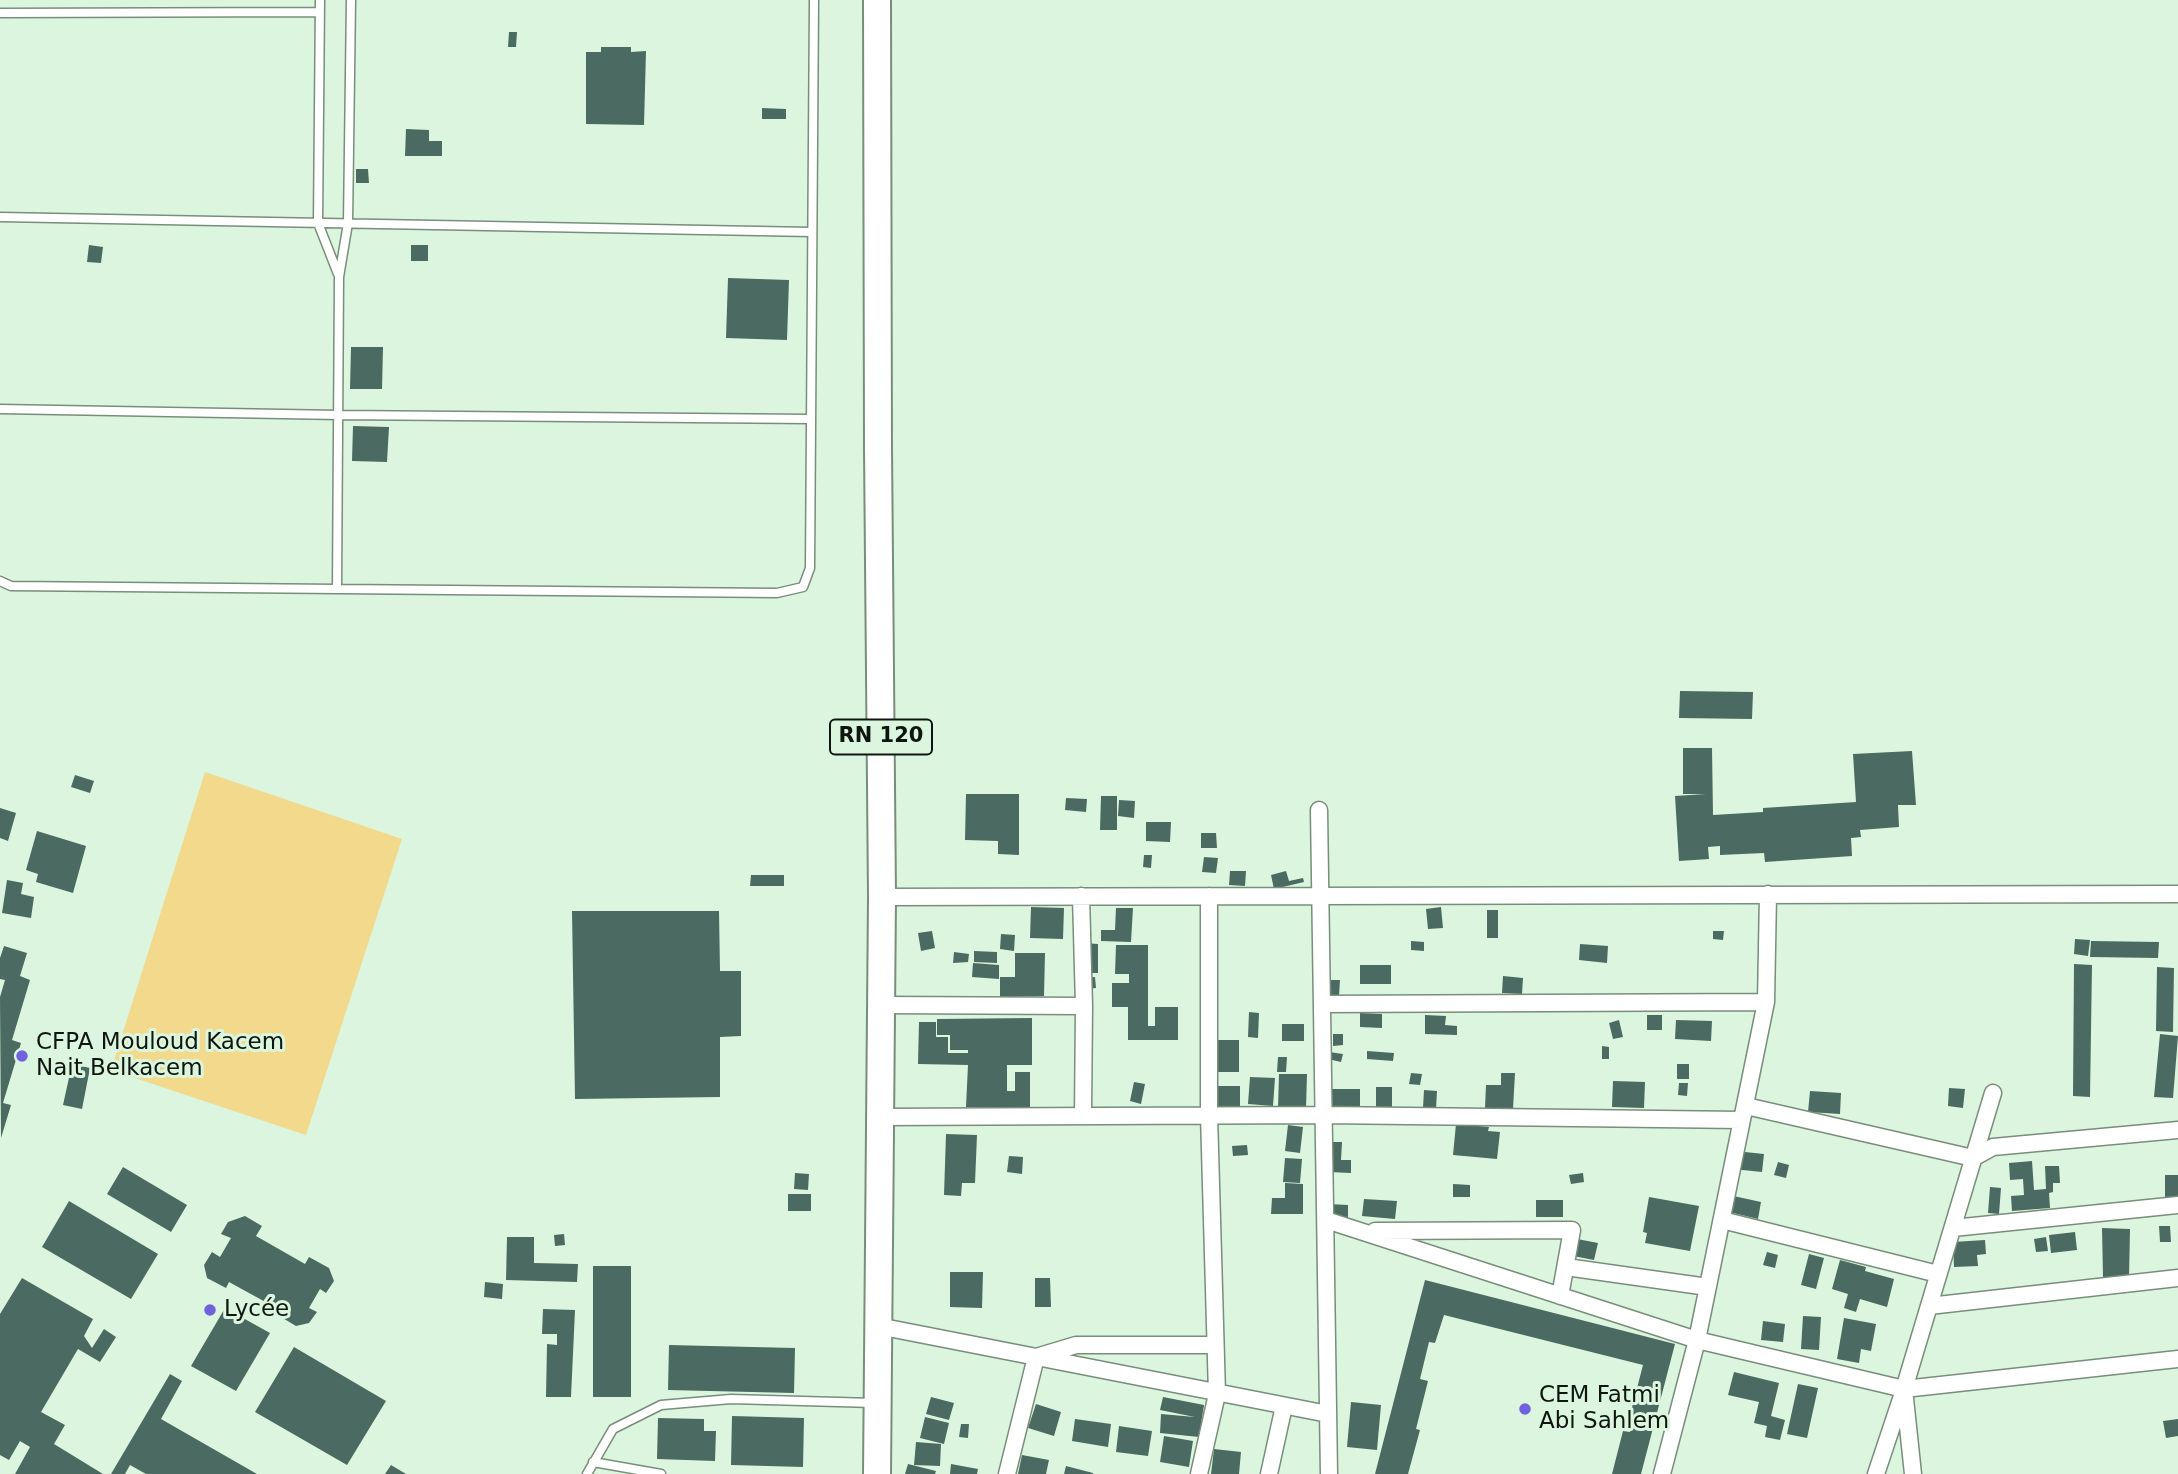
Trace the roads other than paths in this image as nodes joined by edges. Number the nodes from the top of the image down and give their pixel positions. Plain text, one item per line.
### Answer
1 (320, 0) edge
2 (351, 0) edge
3 (814, 0) edge
4 (877, 0) edge
5 (319, 12) junction
6 (0, 13) edge
7 (0, 217) edge
8 (318, 223) junction
9 (348, 223) junction
10 (812, 232) junction
11 (339, 277) junction
12 (0, 409) edge
13 (339, 415) junction
14 (811, 419) junction
15 (0, 581) edge
16 (337, 589) junction
17 (1319, 810) dead end
18 (1768, 894) junction
19 (2178, 894) edge
20 (1321, 895) junction
21 (1081, 896) junction
22 (1209, 896) junction
23 (882, 897) junction
24 (1766, 1002) junction
25 (1322, 1004) junction
26 (881, 1005) junction
27 (1084, 1006) junction
28 (1993, 1093) dead end
29 (1744, 1113) junction
30 (1209, 1115) junction
31 (1324, 1115) junction
32 (1083, 1116) junction
33 (880, 1117) junction
34 (2178, 1130) edge
35 (1973, 1158) junction
36 (2178, 1205) edge
37 (1326, 1220) junction
38 (1722, 1220) junction
39 (1952, 1227) junction
40 (1362, 1231) junction
41 (1566, 1267) junction
42 (1938, 1274) junction
43 (2178, 1278) edge
44 (1708, 1287) junction
45 (1560, 1296) junction
46 (1929, 1306) junction
47 (878, 1326) junction
48 (1697, 1340) junction
49 (1215, 1345) junction
50 (1036, 1357) junction
51 (2178, 1359) edge
52 (1904, 1389) junction
53 (1217, 1394) junction
54 (877, 1404) junction
55 (1284, 1406) junction
56 (1328, 1415) junction
57 (593, 1462) junction
58 (587, 1474) edge
59 (661, 1474) edge
60 (877, 1474) edge
61 (1007, 1474) edge
62 (1199, 1474) edge
63 (1269, 1474) edge
64 (1329, 1474) edge
65 (1662, 1474) edge
66 (1876, 1474) edge
67 (1913, 1474) edge

1 - 5 lane
2 - 9 lane
3 - 10 lane
4 - 23 main road, RN 120
5 - 6 lane
5 - 8 lane
7 - 8 lane
8 - 9 lane
8 - 11 lane
9 - 10 lane
9 - 11 lane
10 - 14 lane
11 - 13 lane
12 - 13 lane
13 - 14 lane
13 - 16 lane
14 - 16 lane
15 - 16 lane
17 - 20 street
18 - 19 street
18 - 20 street
18 - 24 street
20 - 22 street
20 - 25 street
21 - 22 street
21 - 23 street
21 - 27 street
22 - 30 street
23 - 26 main road, RN 120
24 - 25 street
24 - 29 street
25 - 31 street
26 - 27 street
26 - 33 main road, RN 120
27 - 32 street
28 - 35 street
29 - 31 street
29 - 35 street
29 - 38 street
30 - 31 street
30 - 32 street
30 - 49 street
31 - 37 street
32 - 33 street
33 - 47 main road, RN 120
34 - 35 street
35 - 39 street
36 - 39 street
37 - 40 street
37 - 56 street
38 - 42 street
38 - 44 street
39 - 42 street
40 - 41 street
40 - 45 street
41 - 44 street
41 - 45 street
42 - 46 street
43 - 46 street
44 - 48 street
45 - 48 street
46 - 52 street
47 - 50 street
47 - 54 main road, RN 120
48 - 52 street
48 - 65 street
49 - 50 street
49 - 53 street
50 - 53 street
50 - 61 street
51 - 52 street
52 - 66 street
52 - 67 street
53 - 55 street
53 - 62 street
54 - 57 lane
54 - 60 main road, RN 120
55 - 56 street
55 - 63 street
56 - 64 street
57 - 58 lane
57 - 59 lane

